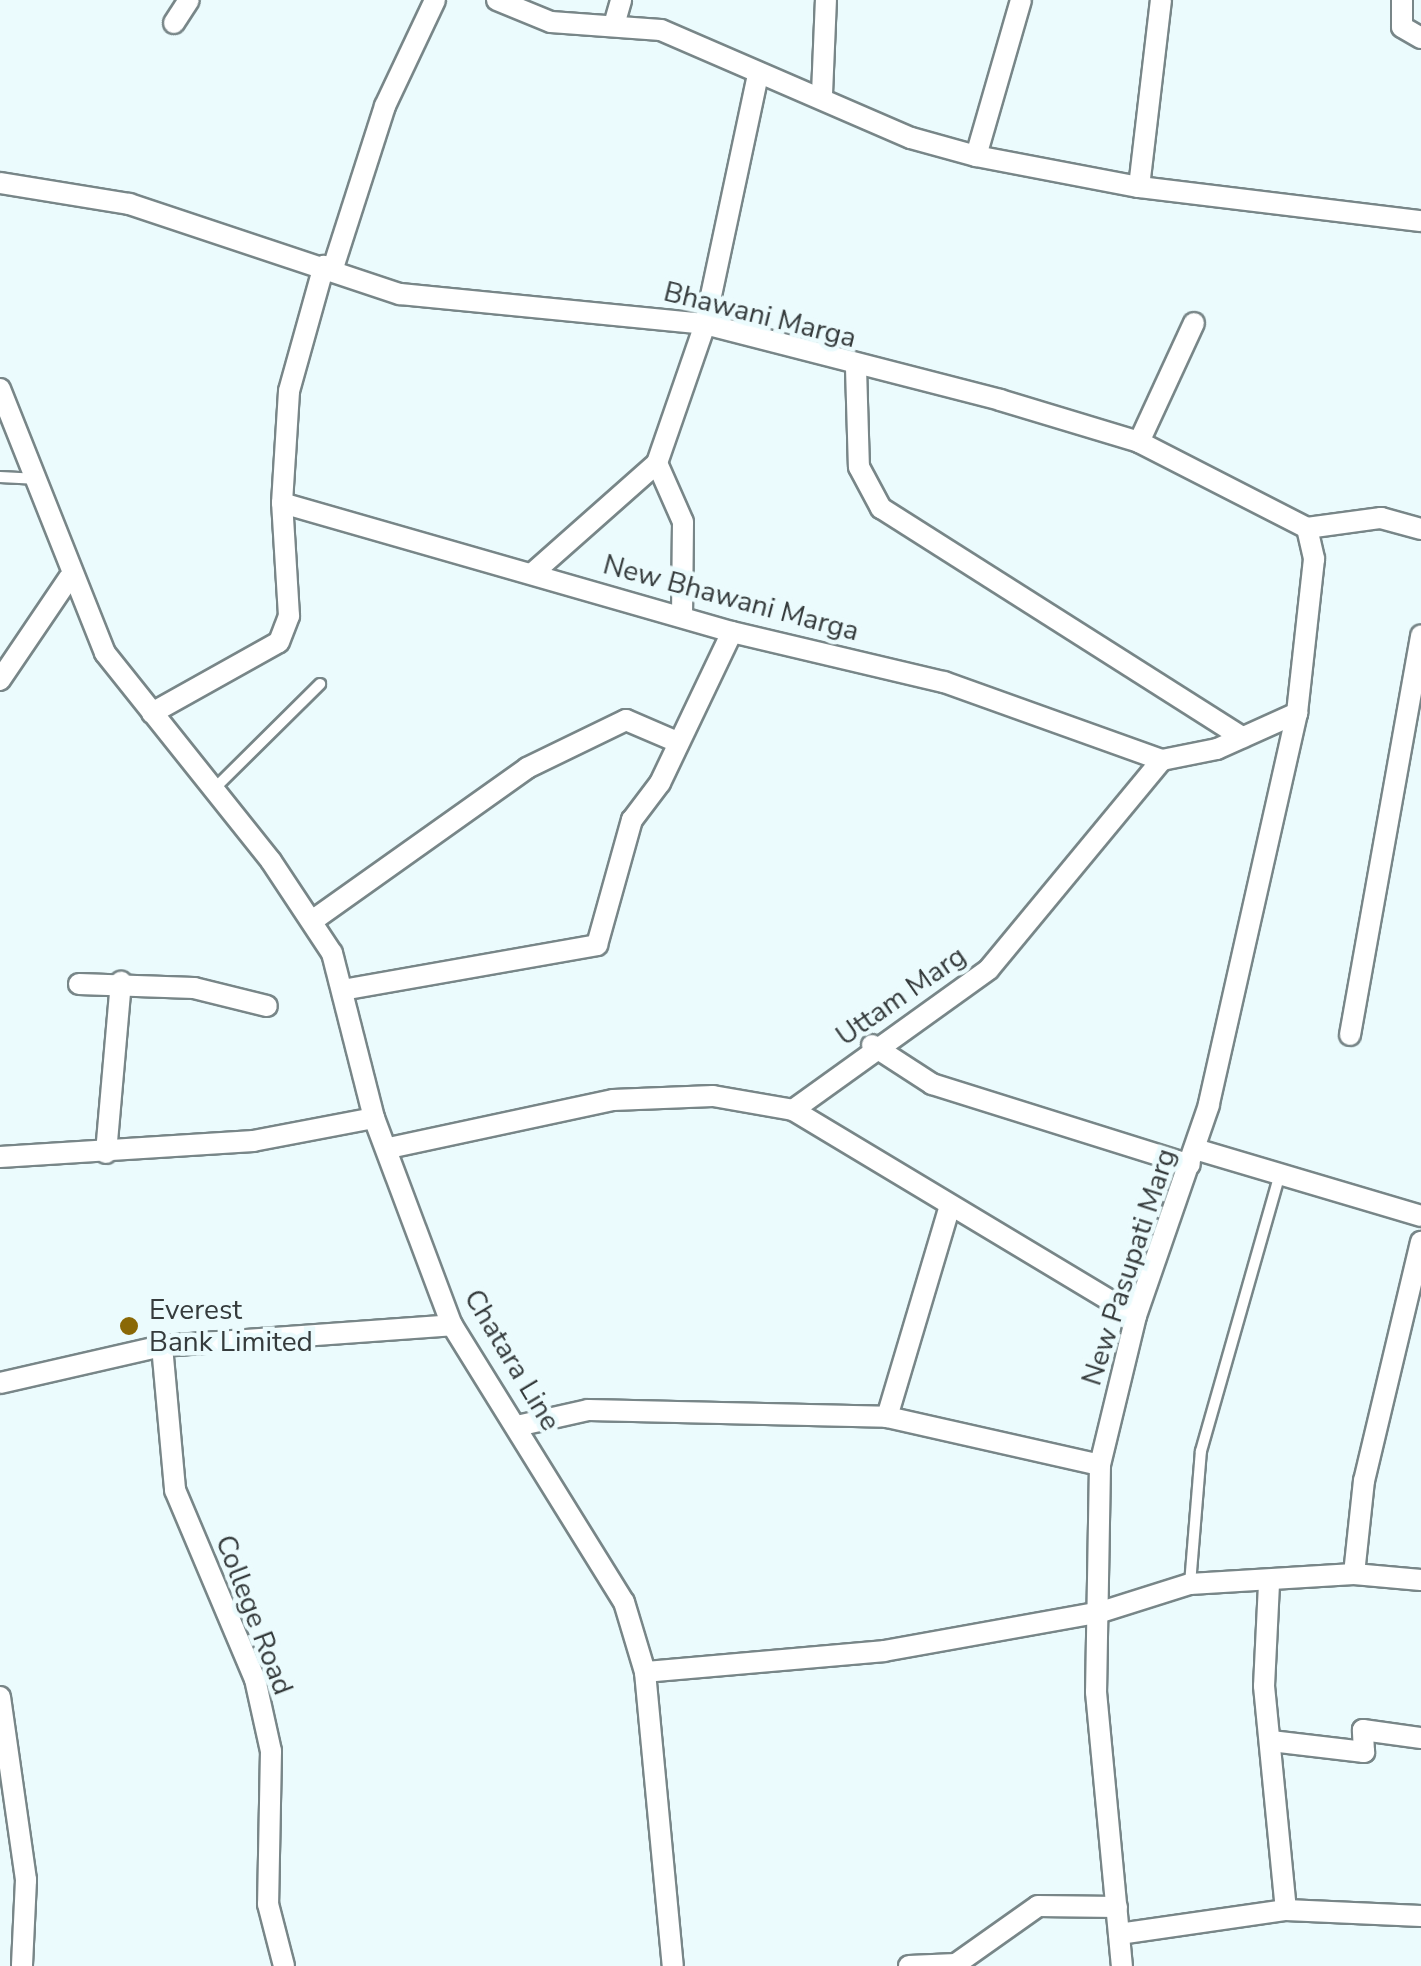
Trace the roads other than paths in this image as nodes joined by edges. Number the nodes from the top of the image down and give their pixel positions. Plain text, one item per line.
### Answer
1 (189, 0) edge
2 (436, 0) edge
3 (497, 0) edge
4 (622, 0) edge
5 (826, 0) edge
6 (1022, 0) edge
7 (1160, 0) edge
8 (1402, 0) edge
9 (174, 23) dead end
10 (614, 24) junction
11 (1421, 38) edge
12 (758, 74) junction
13 (822, 94) junction
14 (976, 156) junction
15 (0, 183) edge
16 (1139, 187) junction
17 (1421, 221) edge
18 (329, 267) junction
19 (704, 324) junction
20 (1194, 324) dead end
21 (856, 368) junction
22 (0, 389) edge
23 (1139, 442) junction
24 (657, 462) junction
25 (0, 477) edge
26 (40, 480) junction
27 (282, 503) junction
28 (1307, 528) junction
29 (1421, 529) edge
30 (534, 572) junction
31 (69, 578) junction
32 (682, 615) junction
33 (732, 632) junction
34 (1421, 635) edge
35 (0, 680) edge
36 (320, 684) dead end
37 (1297, 712) junction
38 (152, 713) junction
39 (1242, 738) junction
40 (675, 741) junction
41 (1162, 760) junction
42 (215, 788) junction
43 (312, 920) junction
44 (122, 982) junction
45 (78, 984) dead end
46 (348, 990) junction
47 (267, 1006) dead end
48 (1350, 1035) dead end
49 (872, 1045) junction
50 (793, 1110) junction
51 (374, 1118) junction
52 (389, 1148) junction
53 (106, 1153) junction
54 (0, 1156) edge
55 (1193, 1157) junction
56 (1278, 1181) junction
57 (949, 1209) junction
58 (1421, 1216) edge
59 (1421, 1242) edge
60 (1136, 1316) junction
61 (452, 1325) junction
62 (162, 1346) junction
63 (0, 1383) edge
64 (887, 1417) junction
65 (518, 1426) junction
66 (1100, 1466) junction
67 (1354, 1574) junction
68 (1421, 1580) edge
69 (1190, 1584) junction
70 (1269, 1584) junction
71 (1101, 1612) junction
72 (645, 1672) junction
73 (0, 1697) edge
74 (1421, 1738) edge
75 (1271, 1741) junction
76 (1117, 1907) junction
77 (1286, 1910) junction
78 (1421, 1916) edge
79 (1119, 1934) junction
80 (22, 1966) edge
81 (284, 1966) edge
82 (673, 1966) edge
83 (909, 1966) edge
84 (1122, 1966) edge

1 - 9 street
2 - 18 street
3 - 10 street
4 - 10 street
5 - 13 street
6 - 14 street
7 - 16 street
8 - 11 street
10 - 12 street
12 - 13 street
12 - 19 street
13 - 14 street
14 - 16 street
15 - 18 street, Bhawani Marga
16 - 17 street
18 - 19 street, Bhawani Marga
18 - 27 street
19 - 21 street, Bhawani Marga
19 - 24 street
20 - 23 street
21 - 23 street, Bhawani Marga
21 - 39 street
22 - 26 street, Chatara Line
23 - 28 street, Bhawani Marga
24 - 30 street
24 - 32 street
25 - 26 lane
26 - 31 street, Chatara Line
27 - 30 street, New Bhawani Marga
27 - 38 street
28 - 29 street
28 - 37 street
30 - 32 street, New Bhawani Marga
31 - 35 street
31 - 38 street, Chatara Line
32 - 33 street, New Bhawani Marga
33 - 40 street
33 - 41 street, New Bhawani Marga
34 - 48 street
36 - 42 lane
37 - 39 street
37 - 55 street, New Pasupati Marg
38 - 42 street, Chatara Line
39 - 41 street
40 - 43 street
40 - 46 street
41 - 49 street, Uttam Marg
42 - 43 street, Chatara Line
43 - 46 street, Chatara Line
44 - 45 street
44 - 47 street
44 - 53 street
46 - 51 street, Chatara Line
49 - 50 street, Uttam Marg
49 - 55 street
50 - 52 street
50 - 57 street
51 - 52 street, Chatara Line
51 - 53 street
52 - 61 street, Chatara Line
53 - 54 street
55 - 56 street
55 - 60 street, New Pasupati Marg
56 - 58 street
56 - 69 lane
57 - 60 street
57 - 64 street
59 - 67 street
60 - 66 street, New Pasupati Marg
61 - 62 street
61 - 65 street, Chatara Line
62 - 63 street
62 - 81 street, College Road
64 - 65 street
64 - 66 street
65 - 72 street, Chatara Line
66 - 71 street, New Pasupati Marg
67 - 68 street
67 - 70 street
69 - 70 street
69 - 71 street
70 - 75 street
71 - 72 street
71 - 76 street, New Pasupati Marg
72 - 82 street, Chatara Line
73 - 80 street
74 - 75 street
75 - 77 street
76 - 79 street, New Pasupati Marg
76 - 83 street
77 - 78 street
77 - 79 street
79 - 84 street, New Pasupati Marg

